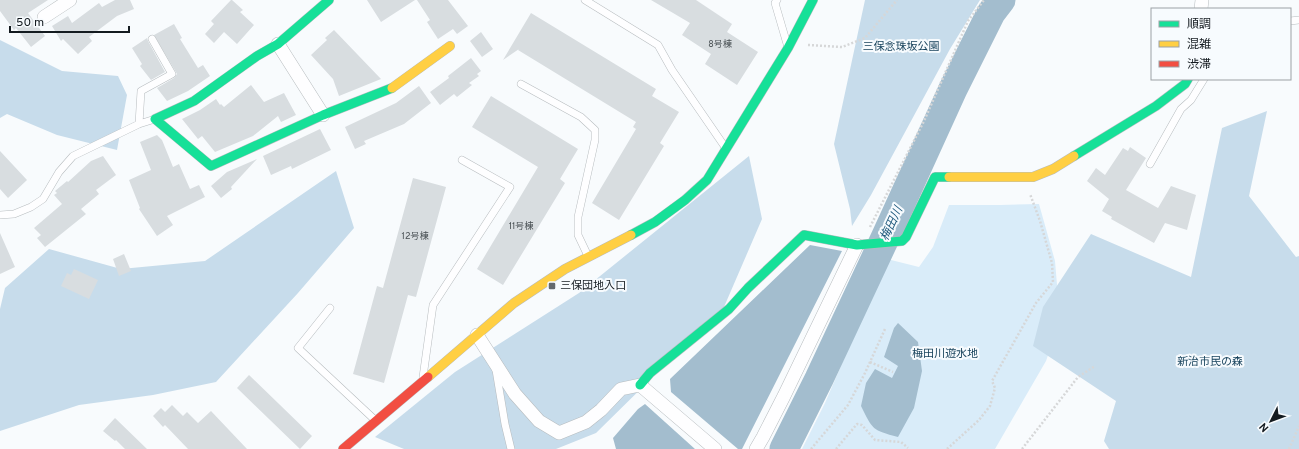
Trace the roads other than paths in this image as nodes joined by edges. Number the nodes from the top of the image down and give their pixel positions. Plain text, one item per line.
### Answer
1 (70, 0) edge
2 (329, 0) edge
3 (585, 0) edge
4 (777, 0) edge
5 (813, 0) edge
6 (44, 17) dead end
7 (152, 39) dead end
8 (278, 44) junction
9 (450, 46) dead end
10 (788, 48) junction
11 (1187, 80) edge
12 (1203, 80) edge
13 (521, 84) dead end
14 (323, 115) junction
15 (155, 119) junction
16 (139, 124) junction
17 (726, 149) junction
18 (462, 160) dead end
19 (1150, 164) dead end
20 (0, 216) edge
21 (858, 245) junction
22 (588, 257) junction
23 (330, 308) dead end
24 (477, 335) junction
25 (495, 362) junction
26 (422, 382) junction
27 (640, 385) junction
28 (376, 421) junction
29 (343, 449) edge
30 (511, 449) edge
31 (715, 449) edge
32 (756, 449) edge

1 - 6 street
2 - 8 street
3 - 17 lane
4 - 10 lane
5 - 10 street
7 - 16 lane
8 - 14 street
8 - 15 street
9 - 14 street
10 - 17 street
11 - 21 street
12 - 19 lane
13 - 22 lane
14 - 15 street
15 - 16 lane
16 - 20 lane
17 - 22 street
18 - 26 lane
21 - 27 street
21 - 32 street
22 - 24 street
23 - 28 lane
24 - 25 street
24 - 26 street
25 - 27 street
25 - 30 lane
26 - 28 street
27 - 31 street
28 - 29 street

